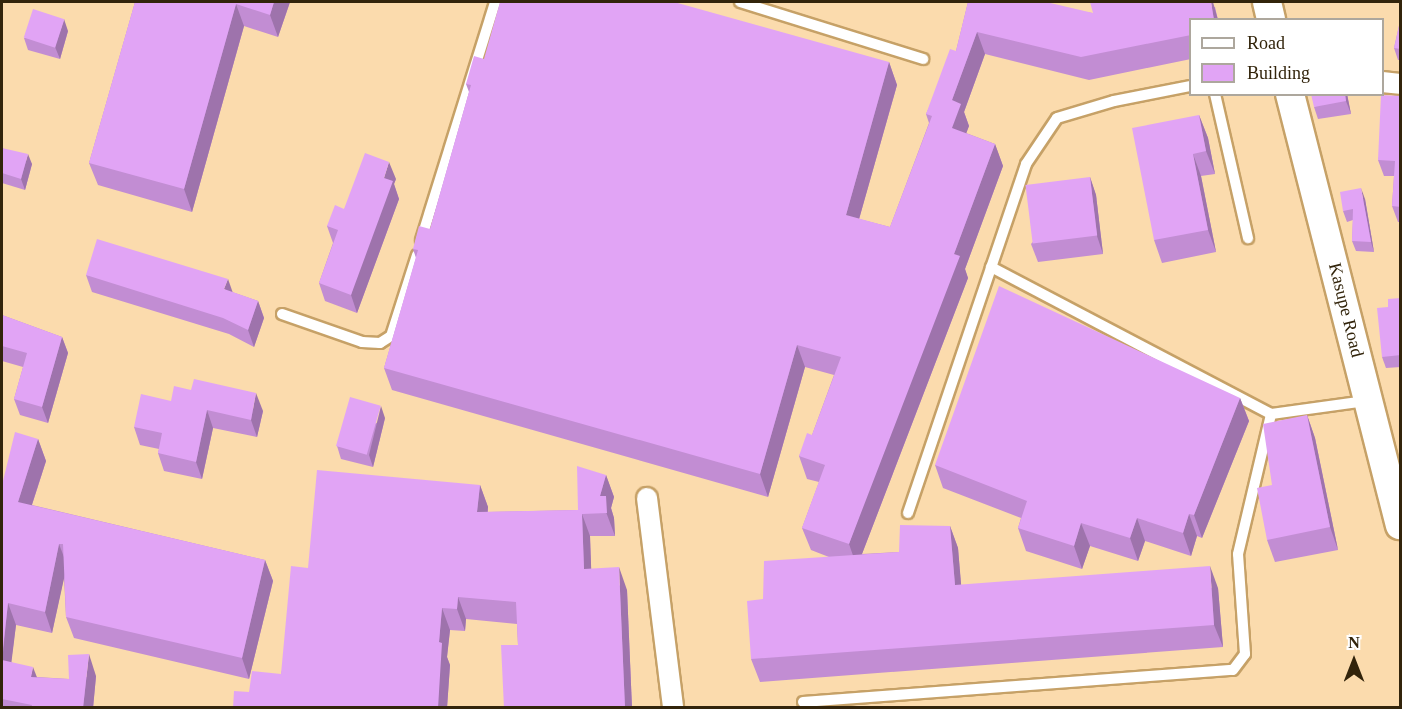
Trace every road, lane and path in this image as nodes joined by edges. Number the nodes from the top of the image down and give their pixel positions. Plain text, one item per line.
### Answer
1 (495, 2) edge
2 (740, 2) edge
3 (1267, 2) edge
4 (1271, 18) edge
5 (923, 59) dead end
6 (1384, 82) edge
7 (1401, 84) edge
8 (1189, 86) edge
9 (1215, 96) edge
10 (1291, 96) edge
11 (1248, 238) dead end
12 (991, 267) junction
13 (282, 314) dead end
14 (1369, 401) junction
15 (1271, 414) junction
16 (647, 498) dead end
17 (908, 513) dead end
18 (1401, 525) edge
19 (803, 702) dead end
20 (673, 708) edge

1 - 13 lane
2 - 5 lane
3 - 4 street
6 - 7 street
8 - 12 lane
9 - 11 lane
10 - 14 street, Kasupe Road
12 - 15 lane
12 - 17 lane
14 - 15 lane
14 - 18 street, Kasupe Road
15 - 19 lane
16 - 20 street

